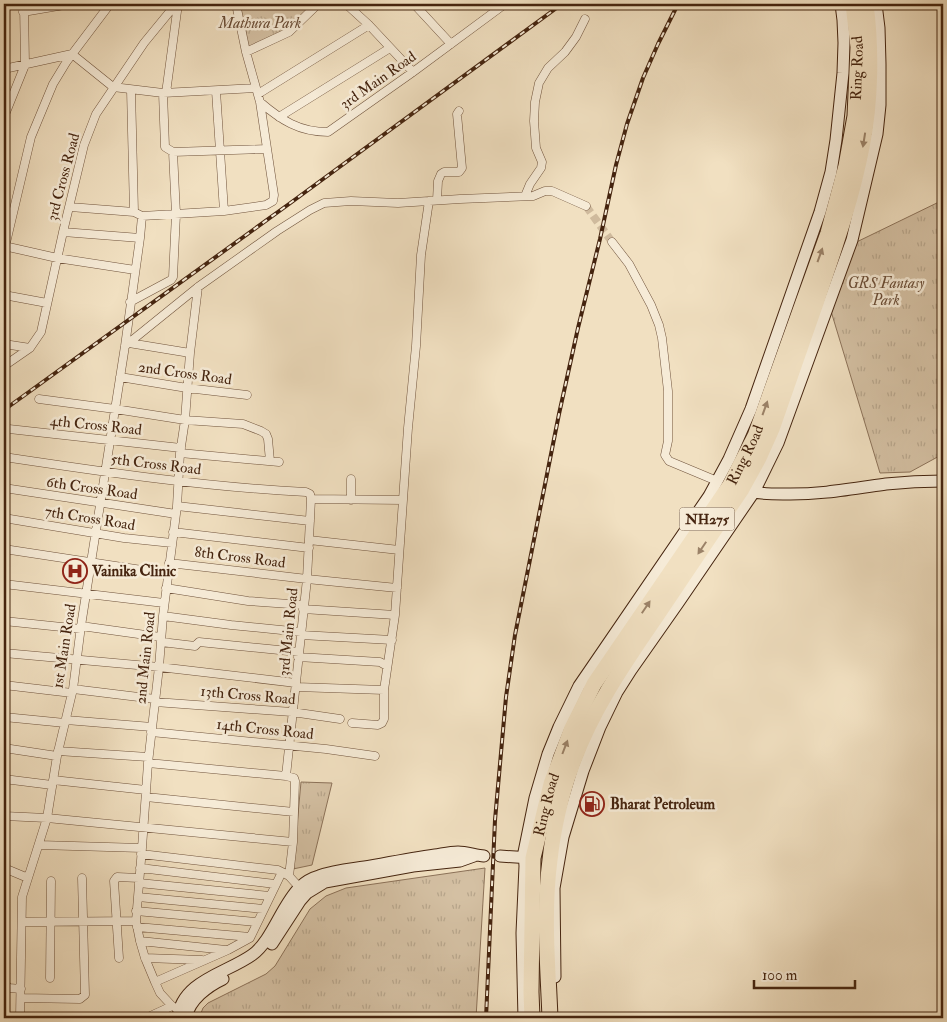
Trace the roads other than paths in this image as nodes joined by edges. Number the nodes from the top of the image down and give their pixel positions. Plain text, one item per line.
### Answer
1 (70, 4) edge
2 (110, 4) edge
3 (177, 4) edge
4 (236, 4) edge
5 (318, 4) edge
6 (346, 4) edge
7 (414, 4) edge
8 (505, 4) edge
9 (841, 4) edge
10 (853, 4) edge
11 (866, 4) edge
12 (876, 4) edge
13 (24, 8) edge
14 (585, 19) dead end
15 (369, 25) junction
16 (451, 44) junction
17 (390, 48) junction
18 (246, 52) junction
19 (72, 54) junction
20 (22, 65) junction
21 (4, 69) edge
22 (413, 72) junction
23 (113, 87) junction
24 (130, 90) junction
25 (216, 91) junction
26 (257, 91) junction
27 (165, 93) junction
28 (260, 102) junction
29 (459, 111) dead end
30 (4, 117) edge
31 (279, 117) junction
32 (267, 149) junction
33 (220, 151) junction
34 (173, 152) junction
35 (524, 196) junction
36 (433, 200) junction
37 (586, 206) tunnel mouth
38 (70, 207) junction
39 (224, 212) junction
40 (138, 214) junction
41 (176, 214) junction
42 (63, 232) junction
43 (140, 238) junction
44 (612, 242) tunnel mouth
45 (4, 246) edge
46 (57, 258) junction
47 (135, 270) junction
48 (198, 287) junction
49 (4, 296) edge
50 (130, 302) junction
51 (47, 303) junction
52 (4, 344) edge
53 (127, 344) junction
54 (30, 348) junction
55 (190, 353) junction
56 (4, 366) edge
57 (120, 377) junction
58 (187, 388) junction
59 (247, 395) dead end
60 (39, 399) dead end
61 (115, 409) junction
62 (185, 420) junction
63 (9, 429) dead end
64 (110, 440) junction
65 (181, 450) junction
66 (4, 457) edge
67 (270, 461) junction
68 (278, 462) dead end
69 (106, 472) junction
70 (352, 480) dead end
71 (178, 481) junction
72 (943, 481) edge
73 (736, 487) junction
74 (4, 488) edge
75 (308, 496) junction
76 (351, 500) junction
77 (402, 500) junction
78 (101, 503) junction
79 (176, 510) junction
80 (4, 518) edge
81 (310, 521) junction
82 (174, 532) junction
83 (96, 533) junction
84 (172, 543) junction
85 (309, 544) junction
86 (4, 549) edge
87 (399, 550) junction
88 (170, 563) junction
89 (92, 564) junction
90 (168, 574) junction
91 (307, 579) junction
92 (4, 584) edge
93 (166, 588) junction
94 (397, 588) junction
95 (86, 594) junction
96 (164, 603) junction
97 (304, 607) junction
98 (395, 615) junction
99 (163, 616) junction
100 (4, 621) edge
101 (81, 628) junction
102 (301, 633) junction
103 (161, 639) junction
104 (392, 640) junction
105 (4, 653) edge
106 (299, 654) junction
107 (76, 659) junction
108 (387, 666) junction
109 (158, 667) junction
110 (4, 685) edge
111 (296, 685) junction
112 (384, 690) junction
113 (72, 691) junction
114 (155, 701) junction
115 (292, 712) junction
116 (4, 717) edge
117 (340, 719) dead end
118 (65, 722) junction
119 (352, 723) dead end
120 (152, 730) junction
121 (289, 746) junction
122 (4, 748) edge
123 (57, 753) junction
124 (375, 756) dead end
125 (148, 760) junction
126 (286, 776) junction
127 (4, 779) edge
128 (53, 782) junction
129 (146, 793) junction
130 (294, 812) junction
131 (4, 816) edge
132 (47, 818) junction
133 (143, 828) junction
134 (293, 842) junction
135 (39, 845) junction
136 (142, 851) junction
137 (500, 856) dead end
138 (528, 858) junction
139 (4, 868) edge
140 (140, 868) junction
141 (285, 874) junction
142 (28, 878) junction
143 (82, 878) dead end
144 (51, 881) dead end
145 (139, 881) junction
146 (275, 884) junction
147 (299, 887) junction
148 (270, 896) junction
149 (138, 897) junction
150 (263, 909) junction
151 (136, 911) junction
152 (84, 921) junction
153 (117, 921) junction
154 (22, 922) junction
155 (52, 922) junction
156 (257, 922) junction
157 (136, 924) junction
158 (250, 937) junction
159 (140, 941) junction
160 (228, 950) junction
161 (119, 958) dead end
162 (146, 958) junction
163 (204, 960) junction
164 (50, 978) dead end
165 (155, 982) junction
166 (4, 983) edge
167 (21, 989) junction
168 (21, 998) junction
169 (180, 1013) edge
170 (20, 1018) edge
171 (146, 1018) edge
172 (524, 1018) edge
173 (532, 1018) edge
174 (550, 1018) edge
175 (556, 1018) edge

1 - 13 street
2 - 19 street
3 - 23 street, 3rd Cross Road
3 - 27 street
4 - 18 street
5 - 18 street
6 - 15 street
7 - 16 street
8 - 16 street, 3rd Main Road
9 - 73 street
73 -> 10 highway, Ring Road / NH275
11 -> 73 highway, Ring Road / NH275
12 - 73 street
13 - 20 street
14 - 35 street
15 - 17 street
15 - 26 street
16 - 22 street, 3rd Main Road
17 - 22 street
17 - 31 street
18 - 26 street
19 - 20 street
19 - 23 street
19 - 45 street
20 - 21 street
20 - 30 street
22 - 31 street, 3rd Main Road
23 - 24 street
23 - 38 street, 3rd Cross Road
24 - 27 street
24 - 40 street, 1st Main Road
25 - 26 street
25 - 27 street
25 - 33 street
26 - 28 street
27 - 34 street
28 - 31 street, 3rd Main Road
28 - 32 street
29 - 36 street
32 - 33 street
32 - 39 street
33 - 34 street
33 - 39 street
34 - 41 street
35 - 36 street
35 - 37 street
36 - 48 street
36 - 77 street
38 - 40 street
38 - 42 street, 3rd Cross Road
39 - 41 street
40 - 41 street
40 - 43 street, 1st Main Road
41 - 50 street
42 - 43 street
42 - 46 street, 3rd Cross Road
43 - 47 street, 1st Main Road
44 - 73 street
45 - 46 street
46 - 47 street
46 - 51 street, 3rd Cross Road
47 - 50 street, 1st Main Road
48 - 53 street
48 - 55 street, 2nd Main Road
49 - 51 street
50 - 53 street, 1st Main Road
51 - 54 street, 3rd Cross Road
52 - 54 street
53 - 55 street
53 - 57 street, 1st Main Road
54 - 56 street, 3rd Cross Road
55 - 58 street, 2nd Main Road
57 - 58 street, 2nd Cross Road
57 - 61 street, 1st Main Road
58 - 59 street, 2nd Cross Road
58 - 62 street, 2nd Main Road
60 - 61 street
61 - 62 street
61 - 64 street, 1st Main Road
62 - 65 street, 2nd Main Road
62 - 67 street
63 - 64 street, 4th Cross Road
64 - 65 street, 4th Cross Road
64 - 69 street, 1st Main Road
65 - 67 street, 4th Cross Road
65 - 71 street, 2nd Main Road
66 - 69 street, 5th Cross Road
67 - 68 street, 4th Cross Road
69 - 71 street, 5th Cross Road
69 - 78 street, 1st Main Road
70 - 76 street
71 - 75 street, 5th Cross Road
71 - 79 street, 2nd Main Road
72 - 73 street
73 - 138 highway, Ring Road / NH275
73 -> 174 highway, Ring Road / NH275
73 - 175 street
74 - 78 street, 6th Cross Road
75 - 76 street, 5th Cross Road
75 - 81 street, 3rd Main Road
76 - 77 street, 5th Cross Road
77 - 87 street
78 - 79 street, 6th Cross Road
78 - 83 street, 1st Main Road
79 - 81 street, 6th Cross Road
79 - 82 street, 2nd Main Road
80 - 83 street, 7th Cross Road
81 - 85 street, 3rd Main Road
82 - 84 street, 2nd Main Road
82 - 85 street
83 - 84 street, 7th Cross Road
83 - 89 street, 1st Main Road
84 - 88 street, 2nd Main Road
85 - 87 street
85 - 91 street, 3rd Main Road
86 - 89 street
87 - 94 street
88 - 90 street, 2nd Main Road
88 - 91 street, 8th Cross Road
89 - 90 street
89 - 95 street, 1st Main Road
90 - 93 street, 2nd Main Road
91 - 94 street, 8th Cross Road
91 - 97 street, 3rd Main Road
92 - 95 street
93 - 96 street, 2nd Main Road
93 - 97 street
94 - 98 street
95 - 96 street
95 - 101 street, 1st Main Road
96 - 99 street, 2nd Main Road
97 - 98 street
97 - 102 street, 3rd Main Road
98 - 104 street
99 - 102 street
99 - 103 street, 2nd Main Road
100 - 101 street
101 - 103 street
101 - 107 street, 1st Main Road
102 - 104 street
102 - 106 street, 3rd Main Road
103 - 106 street
103 - 109 street, 2nd Main Road
104 - 108 street
105 - 107 street
106 - 108 street
106 - 111 street, 3rd Main Road
107 - 109 street
107 - 113 street, 1st Main Road
108 - 112 street
109 - 111 street
109 - 114 street, 2nd Main Road
110 - 113 street, 13th Cross Road
111 - 112 street
111 - 115 street, 3rd Main Road
112 - 119 street
113 - 114 street, 13th Cross Road
113 - 118 street, 1st Main Road
114 - 115 street, 13th Cross Road
114 - 120 street, 2nd Main Road
115 - 117 street, 13th Cross Road
115 - 121 street, 3rd Main Road
116 - 118 street, 14th Cross Road
118 - 120 street, 14th Cross Road
118 - 123 street, 1st Main Road
120 - 121 street, 14th Cross Road
120 - 125 street, 2nd Main Road
121 - 124 street, 14th Cross Road
121 - 126 street, 3rd Main Road
122 - 123 street
123 - 125 street
123 - 128 street, 1st Main Road
125 - 126 street
125 - 129 street, 2nd Main Road
126 - 130 street
127 - 128 street
128 - 129 street
128 - 132 street, 1st Main Road
129 - 130 street
129 - 133 street, 2nd Main Road
130 - 134 street
131 - 132 street
132 - 133 street
132 - 135 street, 1st Main Road
133 - 134 street
133 - 136 street, 2nd Main Road
134 - 141 street
135 - 136 street
135 - 142 street, 1st Main Road
136 - 140 street, 2nd Main Road
136 - 141 street
137 - 138 street
138 - 172 street
138 - 173 highway, Ring Road / NH275
139 - 142 street
140 - 145 street, 2nd Main Road
140 - 146 street
141 - 146 street
141 - 147 street
142 - 154 street, 1st Main Road
143 - 152 street
144 - 155 street
145 - 148 street
145 - 149 street, 2nd Main Road
145 - 153 street
146 - 148 street
147 - 169 street
147 - 169 street
148 - 150 street
149 - 150 street
149 - 151 street, 2nd Main Road
150 - 156 street
151 - 156 street
151 - 157 street, 2nd Main Road
152 - 153 street
152 - 155 street
152 - 168 street
153 - 157 street
153 - 161 street
154 - 155 street
154 - 167 street, 1st Main Road
155 - 164 street
156 - 158 street
157 - 158 street
157 - 159 street, 2nd Main Road
158 - 160 street
159 - 160 street
159 - 162 street, 2nd Main Road
160 - 163 street
162 - 163 street
162 - 165 street, 2nd Main Road
163 - 165 street
165 - 169 street, 2nd Main Road
166 - 167 street
167 - 168 street, 1st Main Road
168 - 170 street, 1st Main Road
169 - 171 street

